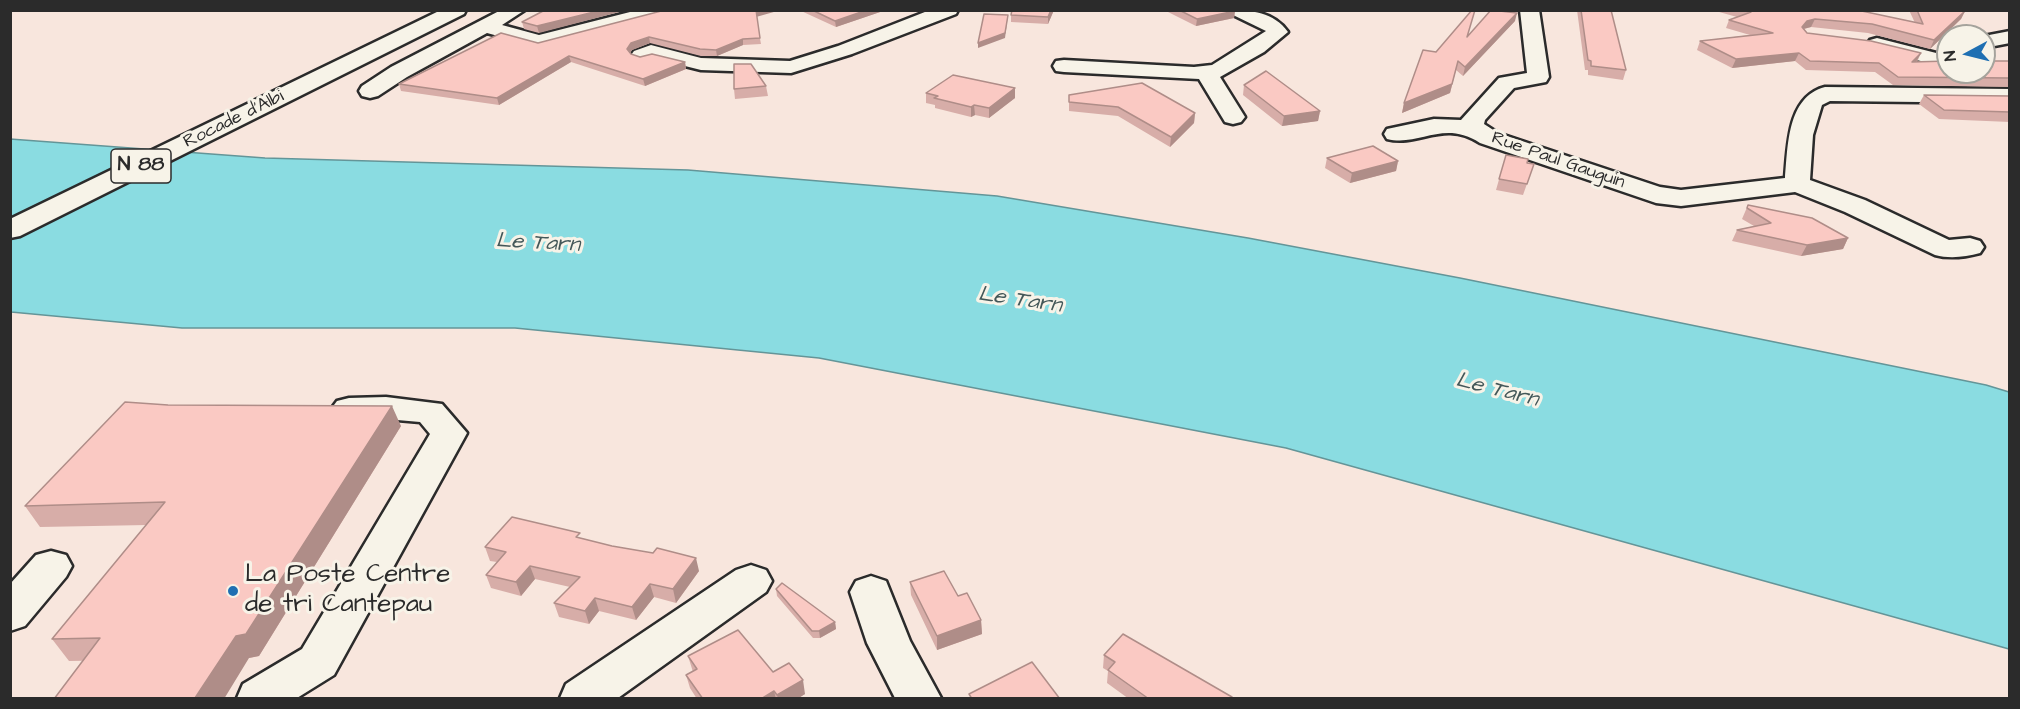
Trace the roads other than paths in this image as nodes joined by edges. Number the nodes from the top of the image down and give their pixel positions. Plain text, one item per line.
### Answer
1 (434, 10) edge
2 (457, 10) edge
3 (516, 10) edge
4 (663, 10) edge
5 (949, 10) edge
6 (1238, 10) edge
7 (1523, 12) edge
8 (485, 27) junction
9 (1856, 40) edge
10 (640, 55) edge
11 (1936, 56) edge
12 (1064, 66) dead end
13 (1206, 72) junction
14 (1988, 84) edge
15 (370, 91) dead end
16 (2003, 96) edge
17 (260, 101) junction
18 (2010, 109) edge
19 (1233, 117) dead end
20 (1472, 127) junction
21 (1396, 134) dead end
22 (1797, 184) junction
23 (10, 214) edge
24 (10, 230) edge
25 (1970, 247) dead end
26 (317, 410) edge
27 (51, 566) dead end
28 (751, 581) dead end
29 (871, 592) dead end
30 (10, 614) edge
31 (260, 699) edge
32 (583, 699) edge
33 (918, 699) edge

1 - 17 main road, Rocade d'Albi / N 88
2 - 17 main road, Rocade d'Albi / N 88
3 - 8 main road
4 - 8 main road
5 - 10 main road
6 - 13 main road
7 - 20 main road, Rue Paul Gauguin
8 - 15 main road
9 - 11 main road
12 - 13 main road
13 - 19 main road
14 - 16 main road
16 - 18 main road
16 - 22 main road
17 - 23 main road, Rocade d'Albi / N 88
17 - 24 main road, Rocade d'Albi / N 88
20 - 21 main road
20 - 22 main road, Rue Paul Gauguin
22 - 25 main road, Rue Paul Gauguin
26 - 31 main road
27 - 30 main road
28 - 32 main road
29 - 33 main road

